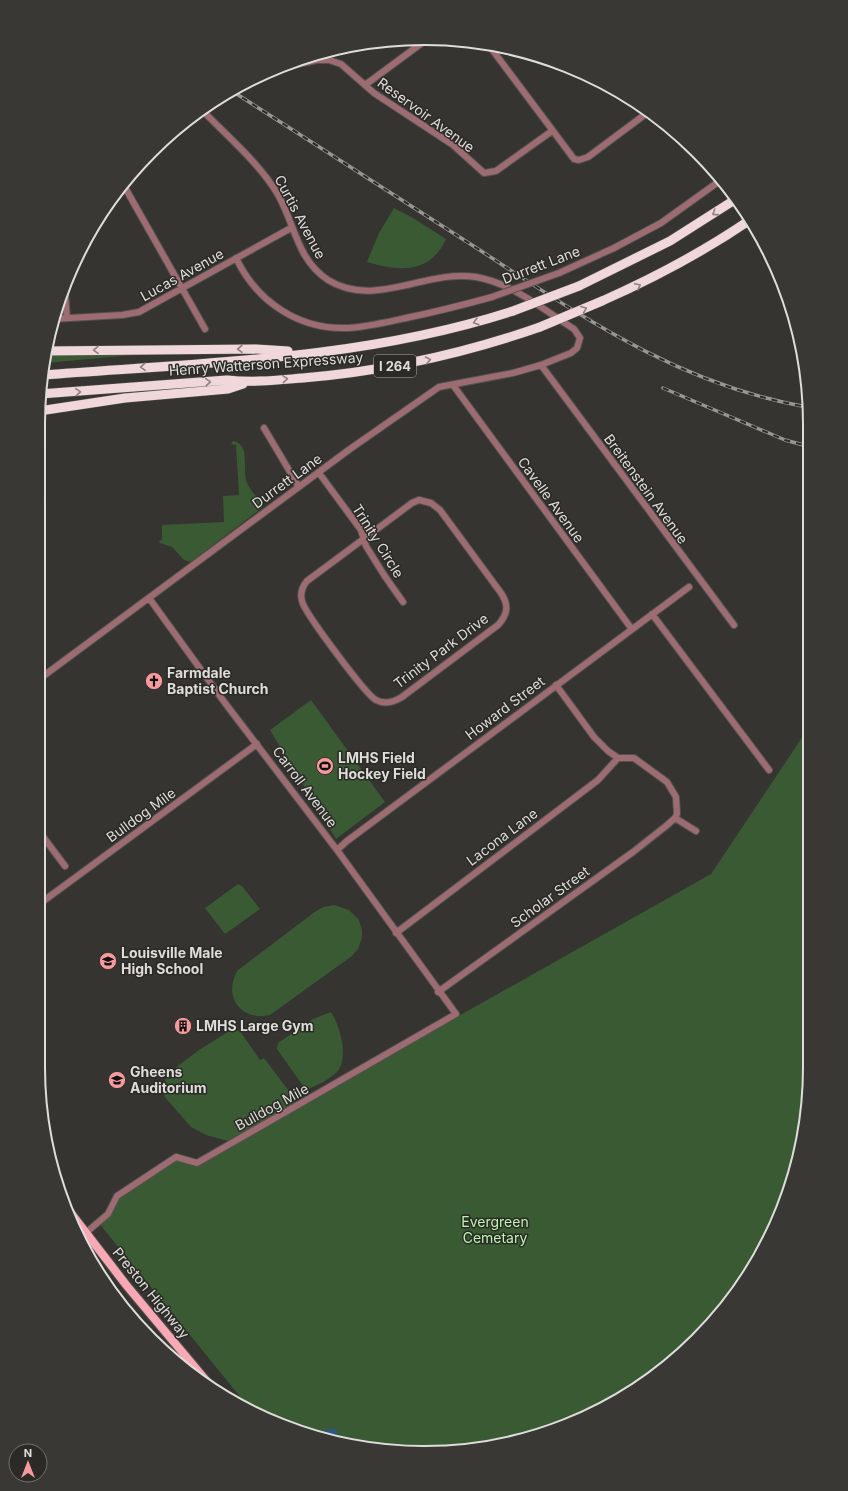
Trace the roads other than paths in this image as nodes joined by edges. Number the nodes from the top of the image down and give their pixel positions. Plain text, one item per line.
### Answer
1 (419, 45) edge
2 (493, 51) edge
3 (319, 60) edge
4 (365, 85) junction
5 (206, 114) edge
6 (644, 115) edge
7 (552, 131) junction
8 (717, 183) edge
9 (126, 189) edge
10 (731, 202) edge
11 (745, 223) edge
12 (291, 228) junction
13 (236, 258) junction
14 (183, 288) junction
15 (66, 300) edge
16 (60, 318) edge
17 (67, 318) junction
18 (205, 329) dead end
19 (52, 351) edge
20 (574, 351) joint
21 (307, 353) junction
22 (541, 365) junction
23 (48, 375) edge
24 (246, 382) junction
25 (453, 385) junction
26 (46, 394) edge
27 (46, 410) edge
28 (264, 428) dead end
29 (318, 473) junction
30 (299, 487) junction
31 (363, 538) junction
32 (689, 587) dead end
33 (149, 598) junction
34 (403, 602) dead end
35 (652, 614) junction
36 (734, 626) dead end
37 (631, 628) junction
38 (45, 675) edge
39 (556, 685) junction
40 (257, 744) junction
41 (618, 758) junction
42 (769, 770) dead end
43 (675, 818) junction
44 (696, 831) dead end
45 (45, 839) edge
46 (337, 850) junction
47 (65, 866) dead end
48 (45, 900) edge
49 (396, 933) junction
50 (438, 992) junction
51 (84, 1234) edge
52 (199, 1372) edge

1 - 4 street
2 - 7 street
3 - 4 street, Reservoir Avenue
4 - 7 street, Reservoir Avenue
5 - 12 street, Curtis Avenue
6 - 7 street
8 - 13 street, Durrett Lane, bridge
9 - 14 street
10 -> 21 highway, Henry Watterson Expressway / I 264, bridge
24 -> 11 highway, Henry Watterson Expressway / I 264, bridge
12 - 13 street, Lucas Avenue
12 - 20 street, Curtis Avenue
13 - 14 street, Lucas Avenue
14 - 17 street, Lucas Avenue
14 - 18 street
15 - 17 street
16 - 17 street, Lucas Avenue
21 -> 19 highway
20 - 22 street, Durrett Lane
21 -> 23 highway, Henry Watterson Expressway / I 264
22 - 25 street, Durrett Lane
22 - 36 street, Breitenstein Avenue
26 -> 24 highway, Henry Watterson Expressway / I 264
24 - 27 highway
25 - 29 street, Durrett Lane
25 - 37 street, Cavelle Avenue
28 - 30 street
29 - 30 street, Durrett Lane
29 - 31 street, Trinity Circle
30 - 33 street, Durrett Lane
31 - 31 street, Trinity Park Drive
31 - 34 street, Trinity Circle
32 - 35 street, Howard Street
33 - 38 street, Durrett Lane
33 - 40 street, Carroll Avenue
35 - 37 street, Howard Street
35 - 42 street
37 - 39 street, Howard Street
39 - 41 street
39 - 46 street, Howard Street
40 - 46 street, Carroll Avenue
40 - 48 street, Bulldog Mile
41 - 43 street
41 - 49 street, Lacona Lane
43 - 44 street
43 - 50 street, Scholar Street
45 - 47 street
46 - 49 street, Carroll Avenue
49 - 50 street, Carroll Avenue
50 - 51 street, Bulldog Mile
51 - 52 main road, Preston Highway

